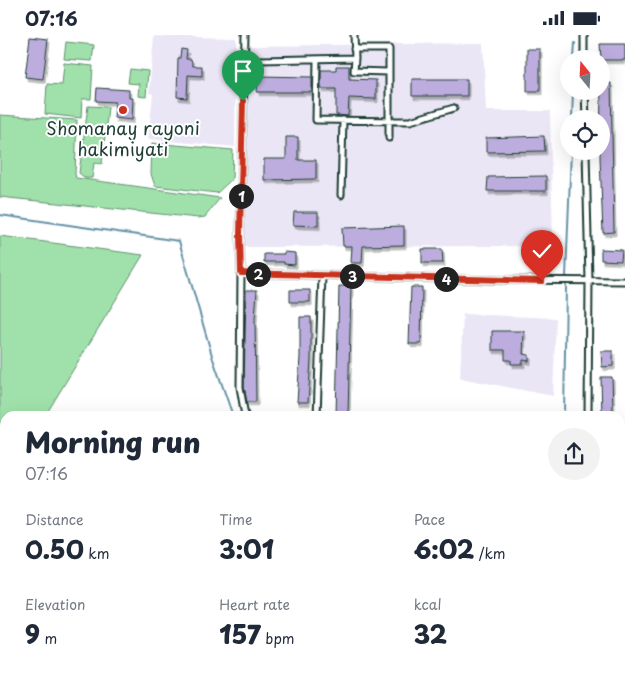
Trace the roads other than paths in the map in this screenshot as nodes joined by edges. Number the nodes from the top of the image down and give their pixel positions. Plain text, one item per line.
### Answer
1 (245, 35) edge
2 (354, 35) edge
3 (584, 35) edge
4 (354, 49) junction
5 (584, 50) edge
6 (354, 58) junction
7 (316, 59) junction
8 (260, 61) dead end
9 (388, 72) junction
10 (454, 108) dead end
11 (343, 119) junction
12 (389, 121) junction
13 (389, 138) dead end
14 (586, 160) edge
15 (341, 195) dead end
16 (241, 273) junction
17 (322, 276) junction
18 (589, 281) junction
19 (625, 281) edge
20 (244, 411) edge
21 (317, 411) edge
22 (588, 411) edge

1 - 16 street
2 - 4 street
3 - 5 street
4 - 6 street
4 - 9 street
6 - 7 street
6 - 9 street
7 - 8 street
7 - 11 street
9 - 12 street
10 - 12 street
11 - 12 street
11 - 15 street
12 - 13 street
14 - 18 street
16 - 17 street
16 - 20 street
17 - 18 street
17 - 21 street
18 - 19 street
18 - 22 street

